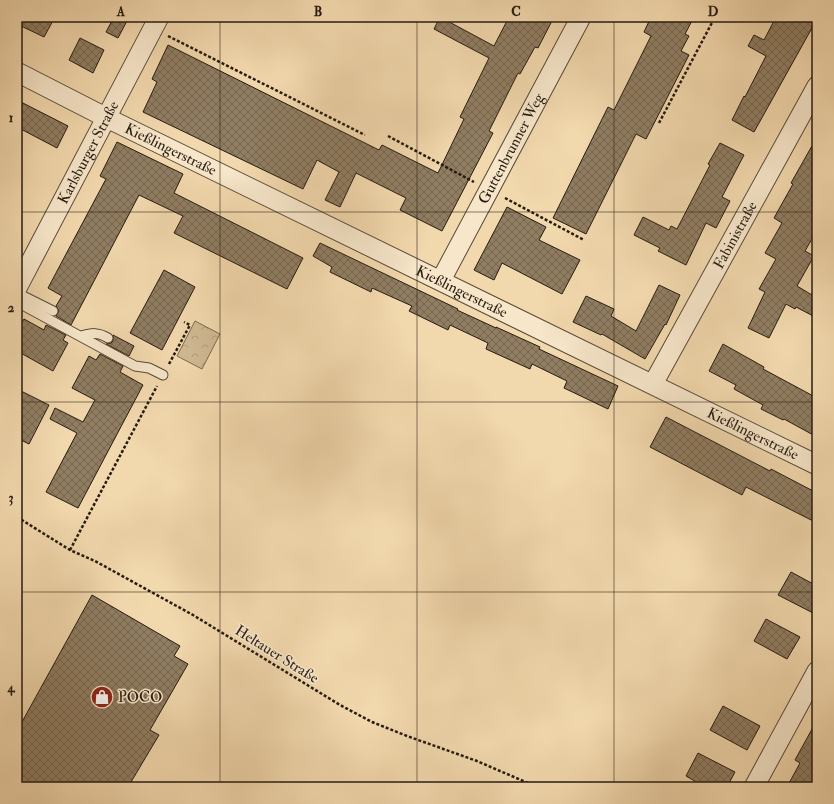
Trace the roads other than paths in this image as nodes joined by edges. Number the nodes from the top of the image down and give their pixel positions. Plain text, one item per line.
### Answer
1 (581, 17) edge
2 (156, 23) edge
3 (17, 72) edge
4 (817, 86) edge
5 (107, 118) junction
6 (441, 280) junction
7 (17, 288) edge
8 (17, 293) edge
9 (17, 302) edge
10 (53, 311) dead end
11 (81, 336) junction
12 (108, 338) dead end
13 (163, 375) road end
14 (652, 384) junction
15 (817, 465) edge
16 (817, 671) edge
17 (754, 787) edge

1 - 6 street, Guttenbrunner Weg
2 - 5 street, Karlsburger Straße
3 - 5 street, Kießlingerstraße
4 - 14 street, Fabinistraße
5 - 6 street, Kießlingerstraße
5 - 7 street, Karlsburger Straße
6 - 14 street, Kießlingerstraße
8 - 10 lane
9 - 11 lane
11 - 12 lane
11 - 13 lane
14 - 15 street, Kießlingerstraße
16 - 17 street

